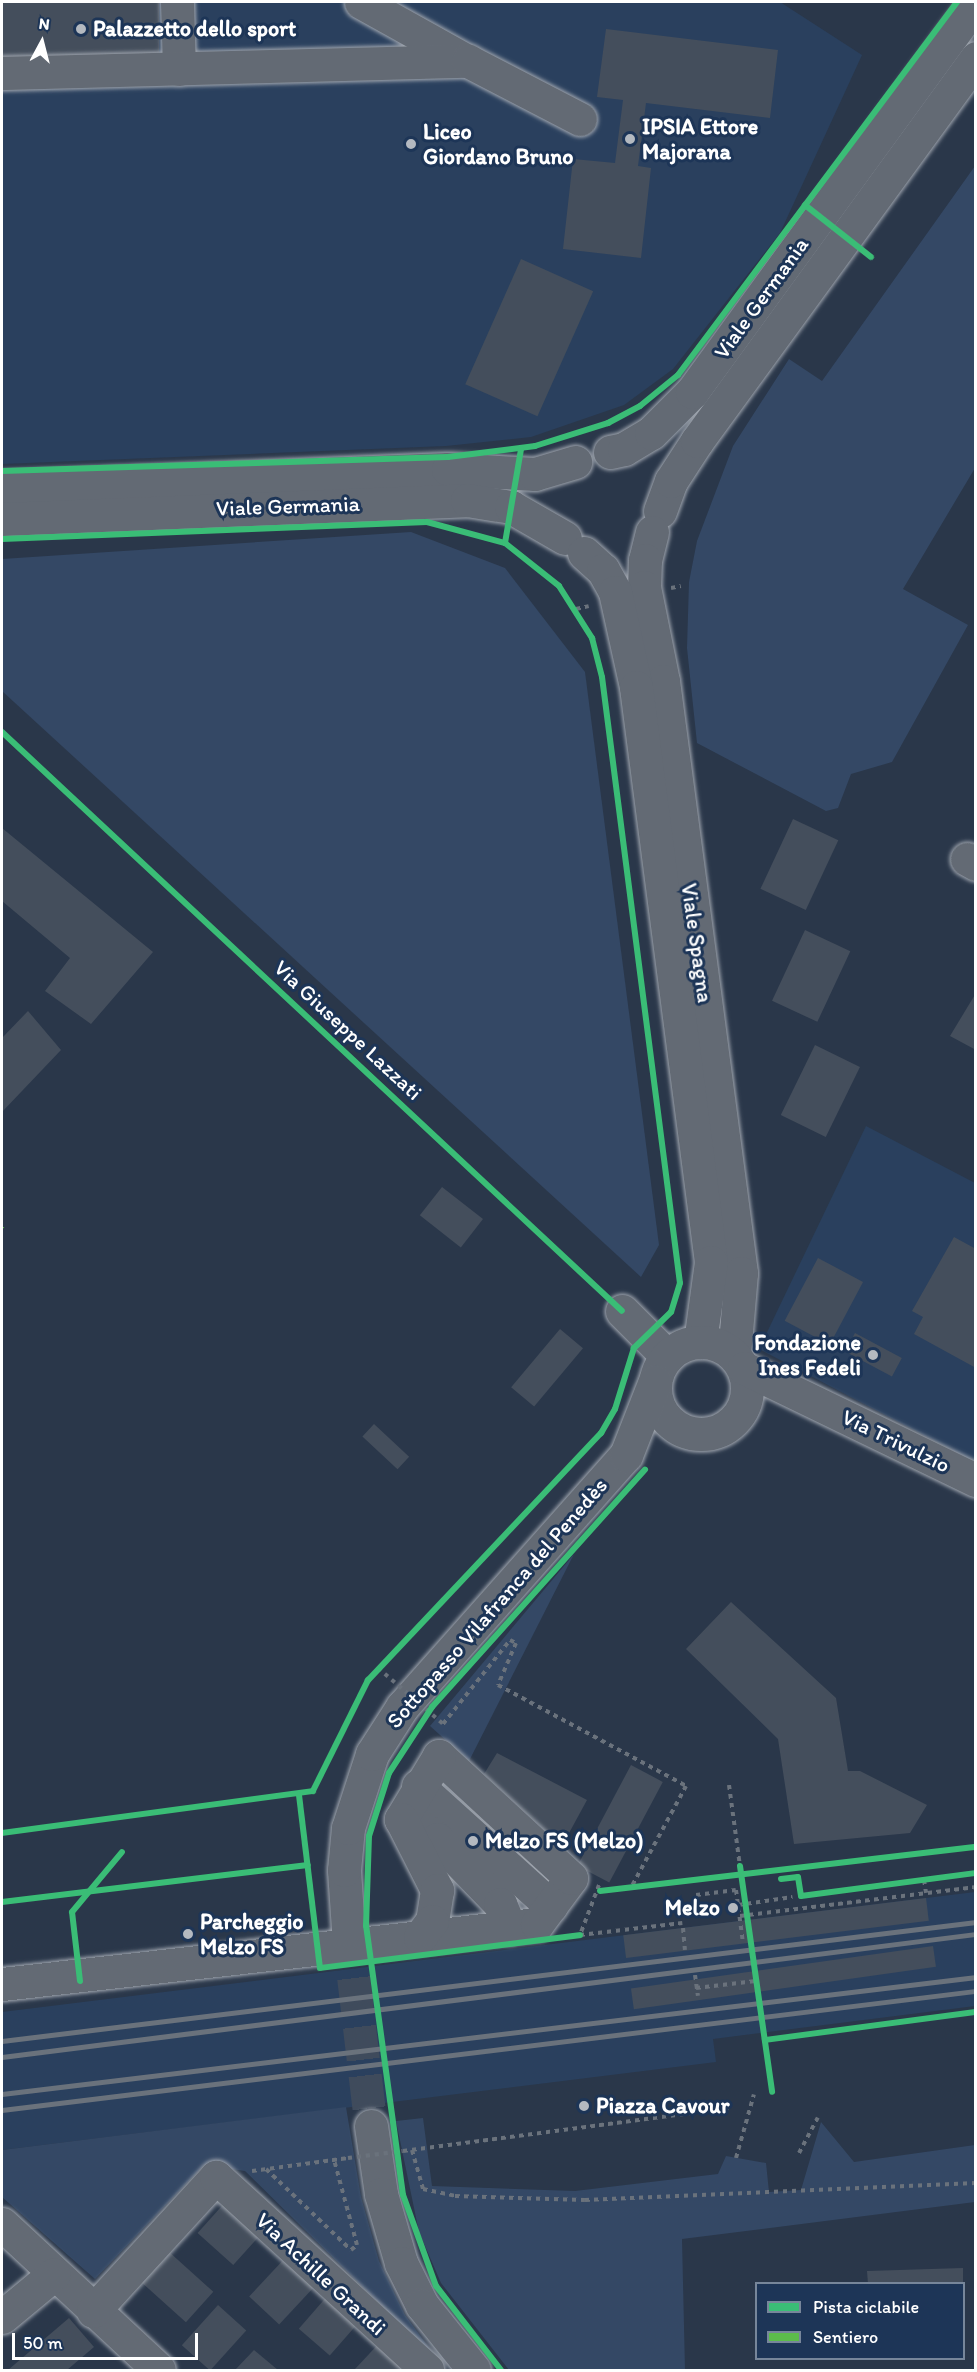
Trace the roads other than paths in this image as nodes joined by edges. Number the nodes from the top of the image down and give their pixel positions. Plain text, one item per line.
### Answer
1 (177, 2) edge
2 (361, 2) edge
3 (975, 2) edge
4 (975, 58) edge
5 (468, 61) junction
6 (179, 69) junction
7 (2, 74) edge
8 (580, 119) dead end
9 (610, 452) junction
10 (575, 462) junction
11 (2, 487) edge
12 (2, 519) edge
13 (656, 522) junction
14 (574, 546) junction
15 (622, 1311) dead end
16 (700, 1342) junction
17 (739, 1361) junction
18 (661, 1368) junction
19 (816, 1405) junction
20 (739, 1416) junction
21 (698, 1434) junction
22 (626, 1455) junction
23 (975, 1480) edge
24 (401, 1819) junction
25 (510, 1928) junction
26 (348, 1929) tunnel mouth
27 (420, 1937) junction
28 (2, 1984) edge
29 (382, 2132) tunnel mouth
30 (2, 2224) edge
31 (54, 2274) junction
32 (93, 2311) junction
33 (2, 2317) edge
34 (159, 2370) edge
35 (427, 2370) edge
36 (474, 2370) edge

1 - 6 street
2 - 5 street
3 - 9 street, Viale Germania
4 - 13 street, Viale Germania
5 - 6 street
5 - 8 street
6 - 7 street
9 - 10 street
9 - 13 street
10 - 11 street, Viale Germania
10 - 14 street
12 - 14 street, Viale Germania
13 - 14 street
13 - 17 street, Viale Spagna
14 - 16 street, Viale Spagna
15 - 18 street
16 - 17 street
16 - 18 street
17 - 19 street, Via Trivulzio
17 - 20 street
18 - 21 street
18 - 22 street, Sottopasso Vilafranca del Penedès
19 - 20 street, Via Trivulzio
19 - 23 street, Via Trivulzio
20 - 21 street
21 - 22 street
22 - 26 street, Sottopasso Vilafranca del Penedès
24 - 25 street
24 - 25 street
24 - 27 street
25 - 27 street
27 - 28 street
29 - 36 street
30 - 31 street
31 - 32 street
31 - 33 street
32 - 34 street
32 - 35 street, Via Achille Grandi

